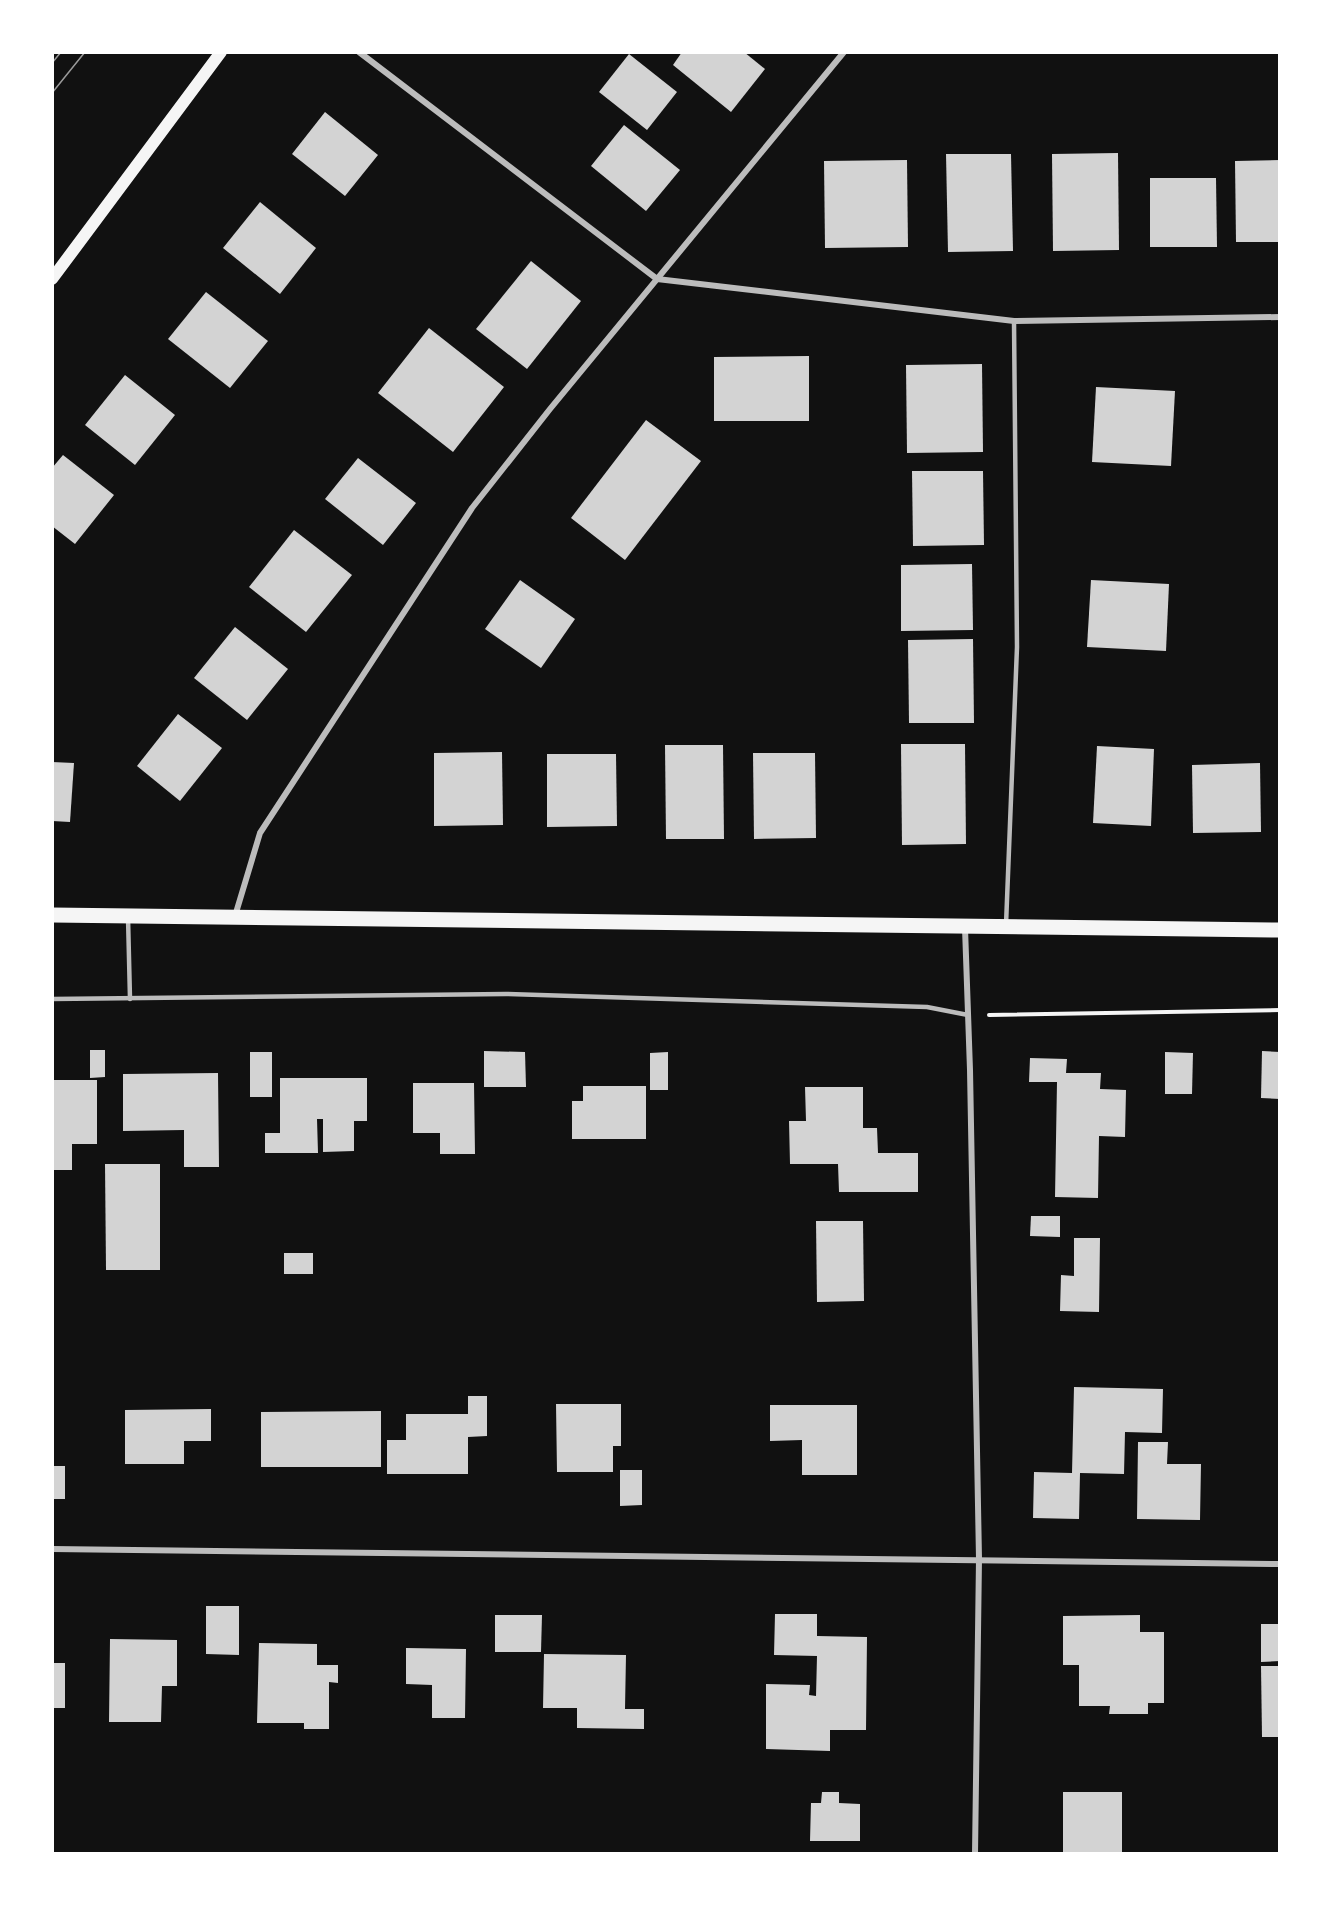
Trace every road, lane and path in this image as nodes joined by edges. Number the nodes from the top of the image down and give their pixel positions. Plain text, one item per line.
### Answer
1 (221, 52) edge
2 (359, 52) edge
3 (844, 52) edge
4 (52, 279) edge
5 (657, 279) junction
6 (1280, 317) edge
7 (1014, 321) junction
8 (52, 915) edge
9 (128, 915) junction
10 (235, 916) junction
11 (965, 924) junction
12 (1006, 926) junction
13 (1280, 930) edge
14 (52, 999) edge
15 (130, 999) junction
16 (1280, 1010) edge
17 (968, 1015) junction
18 (52, 1549) edge
19 (979, 1559) junction
20 (1280, 1563) edge
21 (975, 1854) edge

1 - 4 main road
2 - 5 street
3 - 5 street
5 - 7 street
5 - 10 street
6 - 7 street
7 - 12 lane
8 - 9 main road
9 - 10 main road
9 - 15 lane
10 - 11 main road
11 - 12 main road
11 - 17 street
12 - 13 main road
14 - 15 lane
15 - 17 lane
16 - 17 path
17 - 19 street
18 - 19 street
19 - 20 street
19 - 21 street

